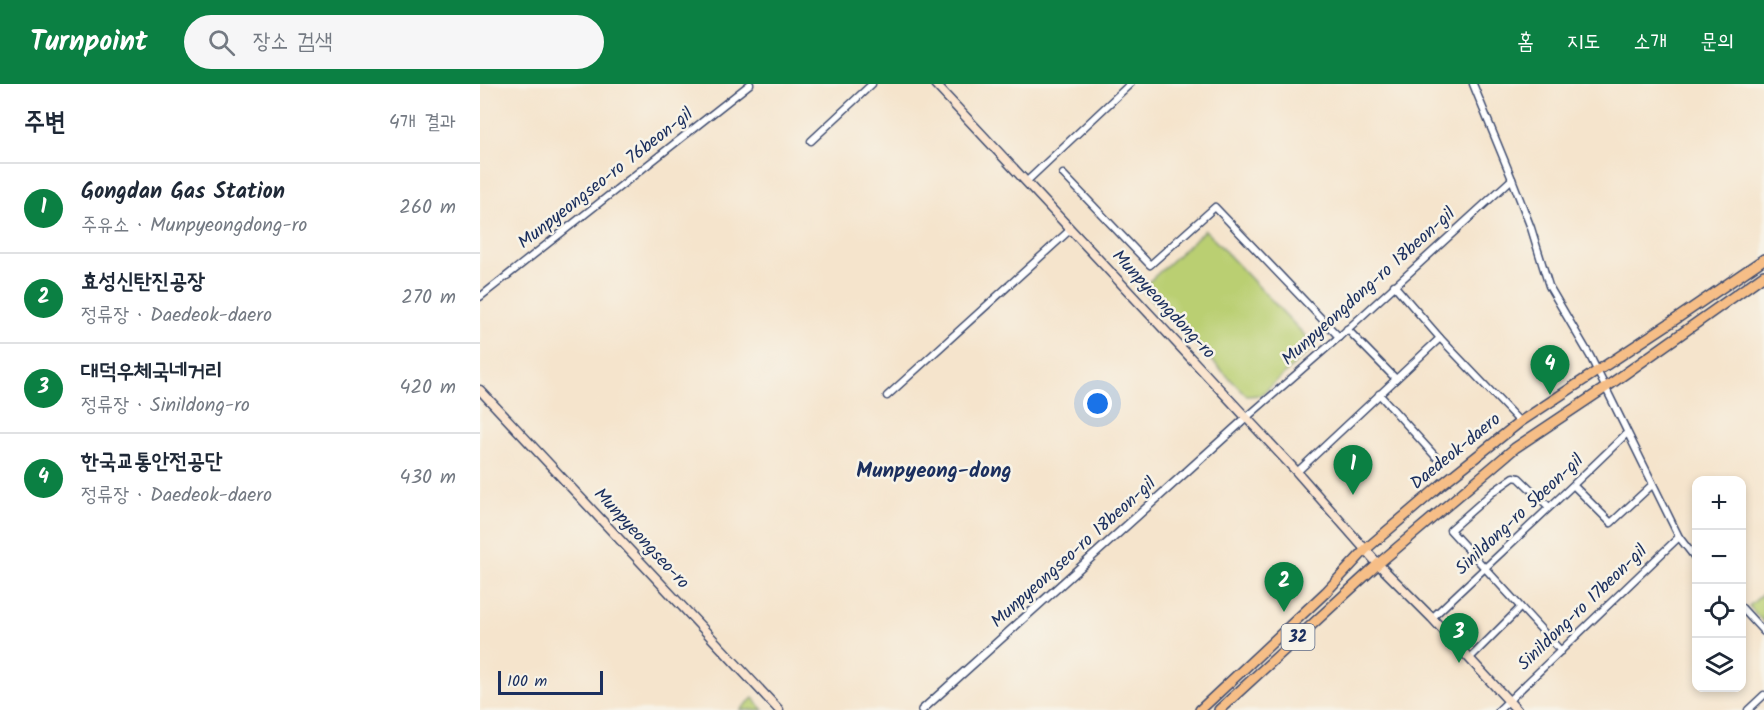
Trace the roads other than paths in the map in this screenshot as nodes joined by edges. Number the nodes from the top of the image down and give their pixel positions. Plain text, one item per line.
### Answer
1 (750, 84) edge
2 (872, 84) edge
3 (935, 84) edge
4 (1130, 84) edge
5 (1473, 84) edge
6 (811, 141) dead end
7 (1063, 174) dead end
8 (1512, 178) junction
9 (1026, 182) junction
10 (1070, 230) junction
11 (1764, 259) edge
12 (1764, 275) edge
13 (1394, 285) junction
14 (480, 297) edge
15 (1347, 329) junction
16 (1339, 337) junction
17 (1440, 338) junction
18 (1596, 372) junction
19 (1396, 379) junction
20 (1605, 388) junction
21 (480, 390) edge
22 (1380, 394) junction
23 (887, 396) dead end
24 (1246, 418) junction
25 (1520, 422) junction
26 (1627, 433) junction
27 (1436, 457) dead end
28 (1297, 472) junction
29 (1652, 485) junction
30 (1574, 486) junction
31 (1549, 507) junction
32 (1679, 537) junction
33 (1366, 549) junction
34 (1692, 555) edge
35 (1378, 564) junction
36 (1484, 568) junction
37 (1520, 608) junction
38 (1746, 612) edge
39 (1432, 618) junction
40 (1764, 632) edge
41 (1561, 651) junction
42 (1470, 658) junction
43 (1764, 695) edge
44 (1509, 701) junction
45 (779, 710) edge
46 (922, 710) edge
47 (1200, 710) edge
48 (1219, 710) edge
49 (1499, 710) edge
50 (1517, 710) edge
51 (1748, 710) edge

1 - 14 street, Munpyeongseo-ro 76beon-gil
2 - 6 street
3 - 9 main road, Munpyeongdong-ro
4 - 9 street
5 - 8 street
7 - 16 street
8 - 13 street, Munpyeongdong-ro 18beon-gil
8 - 18 street
9 - 10 main road, Munpyeongdong-ro
10 - 23 street
10 - 24 main road, Munpyeongdong-ro
11 - 18 main road, Daedeok-daero / 32
12 - 20 main road, Daedeok-daero / 32
13 - 15 street, Munpyeongdong-ro 18beon-gil
13 - 17 street
15 - 16 street, Munpyeongdong-ro 18beon-gil
15 - 19 street
16 - 24 street, Munpyeongdong-ro 18beon-gil
17 - 19 street
17 - 25 street
18 - 20 street
18 - 25 main road, Daedeok-daero / 32
19 - 22 street
20 - 26 street
20 - 35 main road, Daedeok-daero / 32
21 - 45 main road, Munpyeongseo-ro
22 - 27 street
22 - 28 street
24 - 28 main road, Munpyeongdong-ro
24 - 46 street, Munpyeongseo-ro 18beon-gil
25 - 33 main road, Daedeok-daero / 32
26 - 29 street
26 - 30 street, Sinildong-ro 5beon-gil
28 - 33 main road, Munpyeongdong-ro
29 - 30 street
29 - 32 street
30 - 31 street, Sinildong-ro 5beon-gil
31 - 36 street, Sinildong-ro 5beon-gil
31 - 36 street
32 - 34 street
32 - 41 street, Sinildong-ro 17beon-gil
33 - 35 main road, Munpyeongdong-ro
33 - 47 main road, Daedeok-daero / 32
35 - 39 main road, Munpyeongdong-ro
35 - 48 main road, Daedeok-daero / 32
36 - 37 street
36 - 39 street, Sinildong-ro 5beon-gil
37 - 41 street
37 - 42 street
38 - 40 street
39 - 42 main road, Munpyeongdong-ro
41 - 44 street, Sinildong-ro 17beon-gil
42 - 44 main road, Munpyeongdong-ro
43 - 51 street
44 - 49 street, Sinildong-ro 17beon-gil
44 - 50 main road, Munpyeongdong-ro

